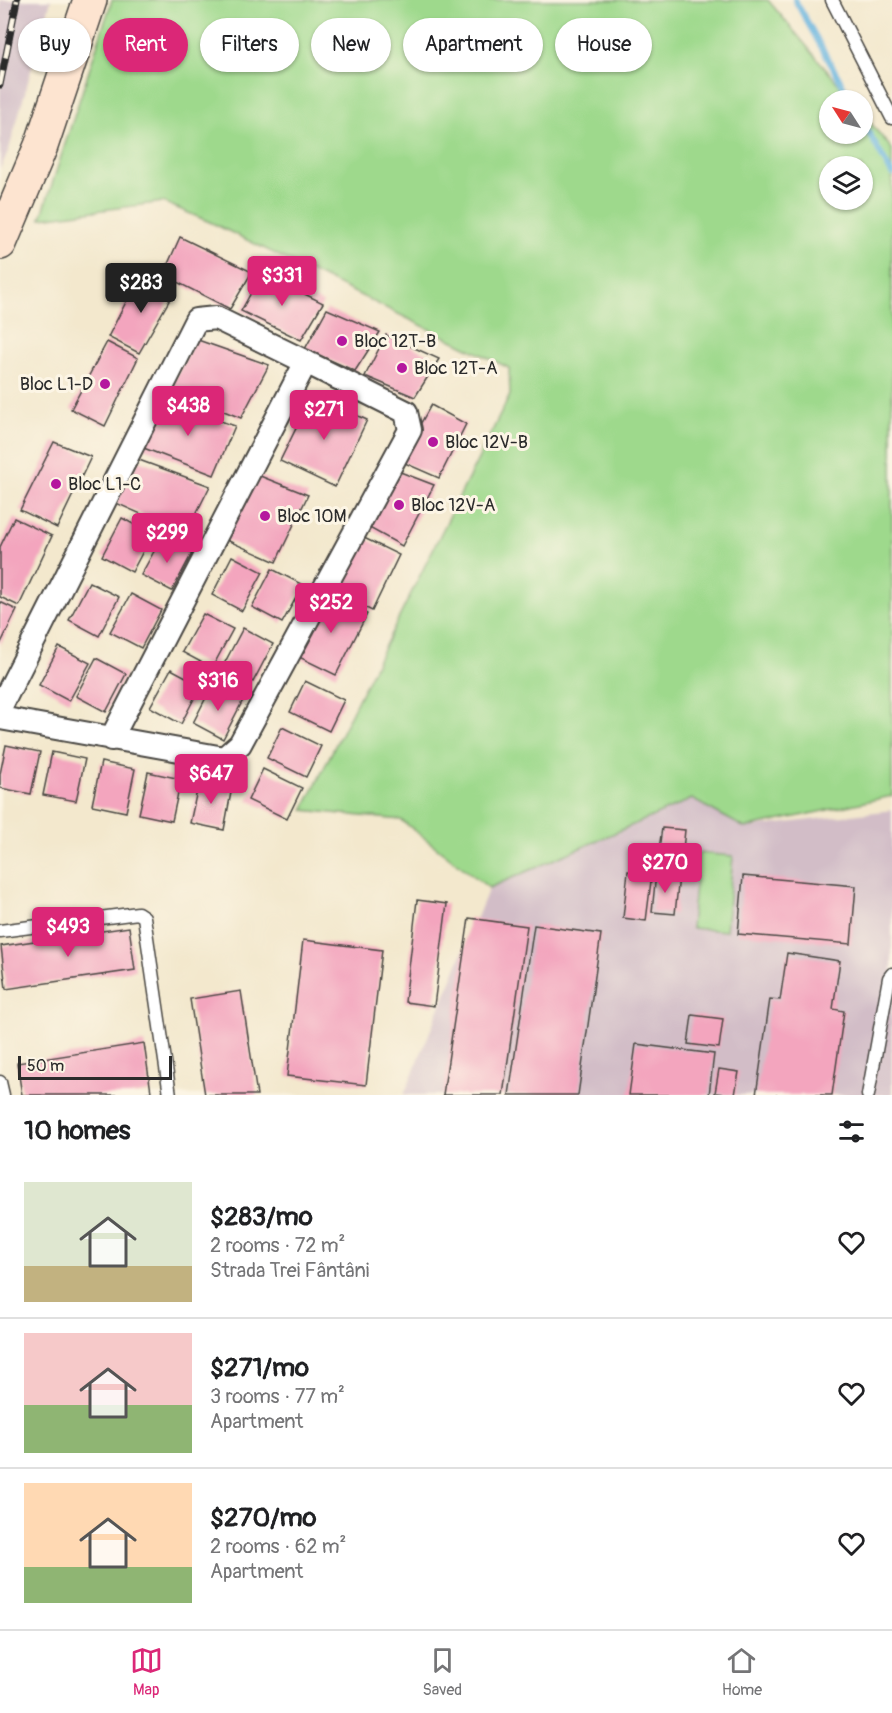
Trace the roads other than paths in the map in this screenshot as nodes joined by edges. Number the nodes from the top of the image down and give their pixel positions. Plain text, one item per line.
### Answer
1 (90, 0) edge
2 (832, 0) edge
3 (892, 118) edge
4 (0, 243) edge
5 (306, 362) junction
6 (0, 708) edge
7 (0, 718) edge
8 (111, 739) junction
9 (0, 931) edge
10 (892, 974) edge
11 (0, 1082) edge
12 (3, 1095) edge
13 (170, 1095) edge
14 (868, 1095) edge

1 - 4 main road
2 - 3 lane
5 - 6 street
5 - 8 street
5 - 8 street
7 - 8 street
9 - 13 lane
10 - 14 lane
11 - 12 lane

